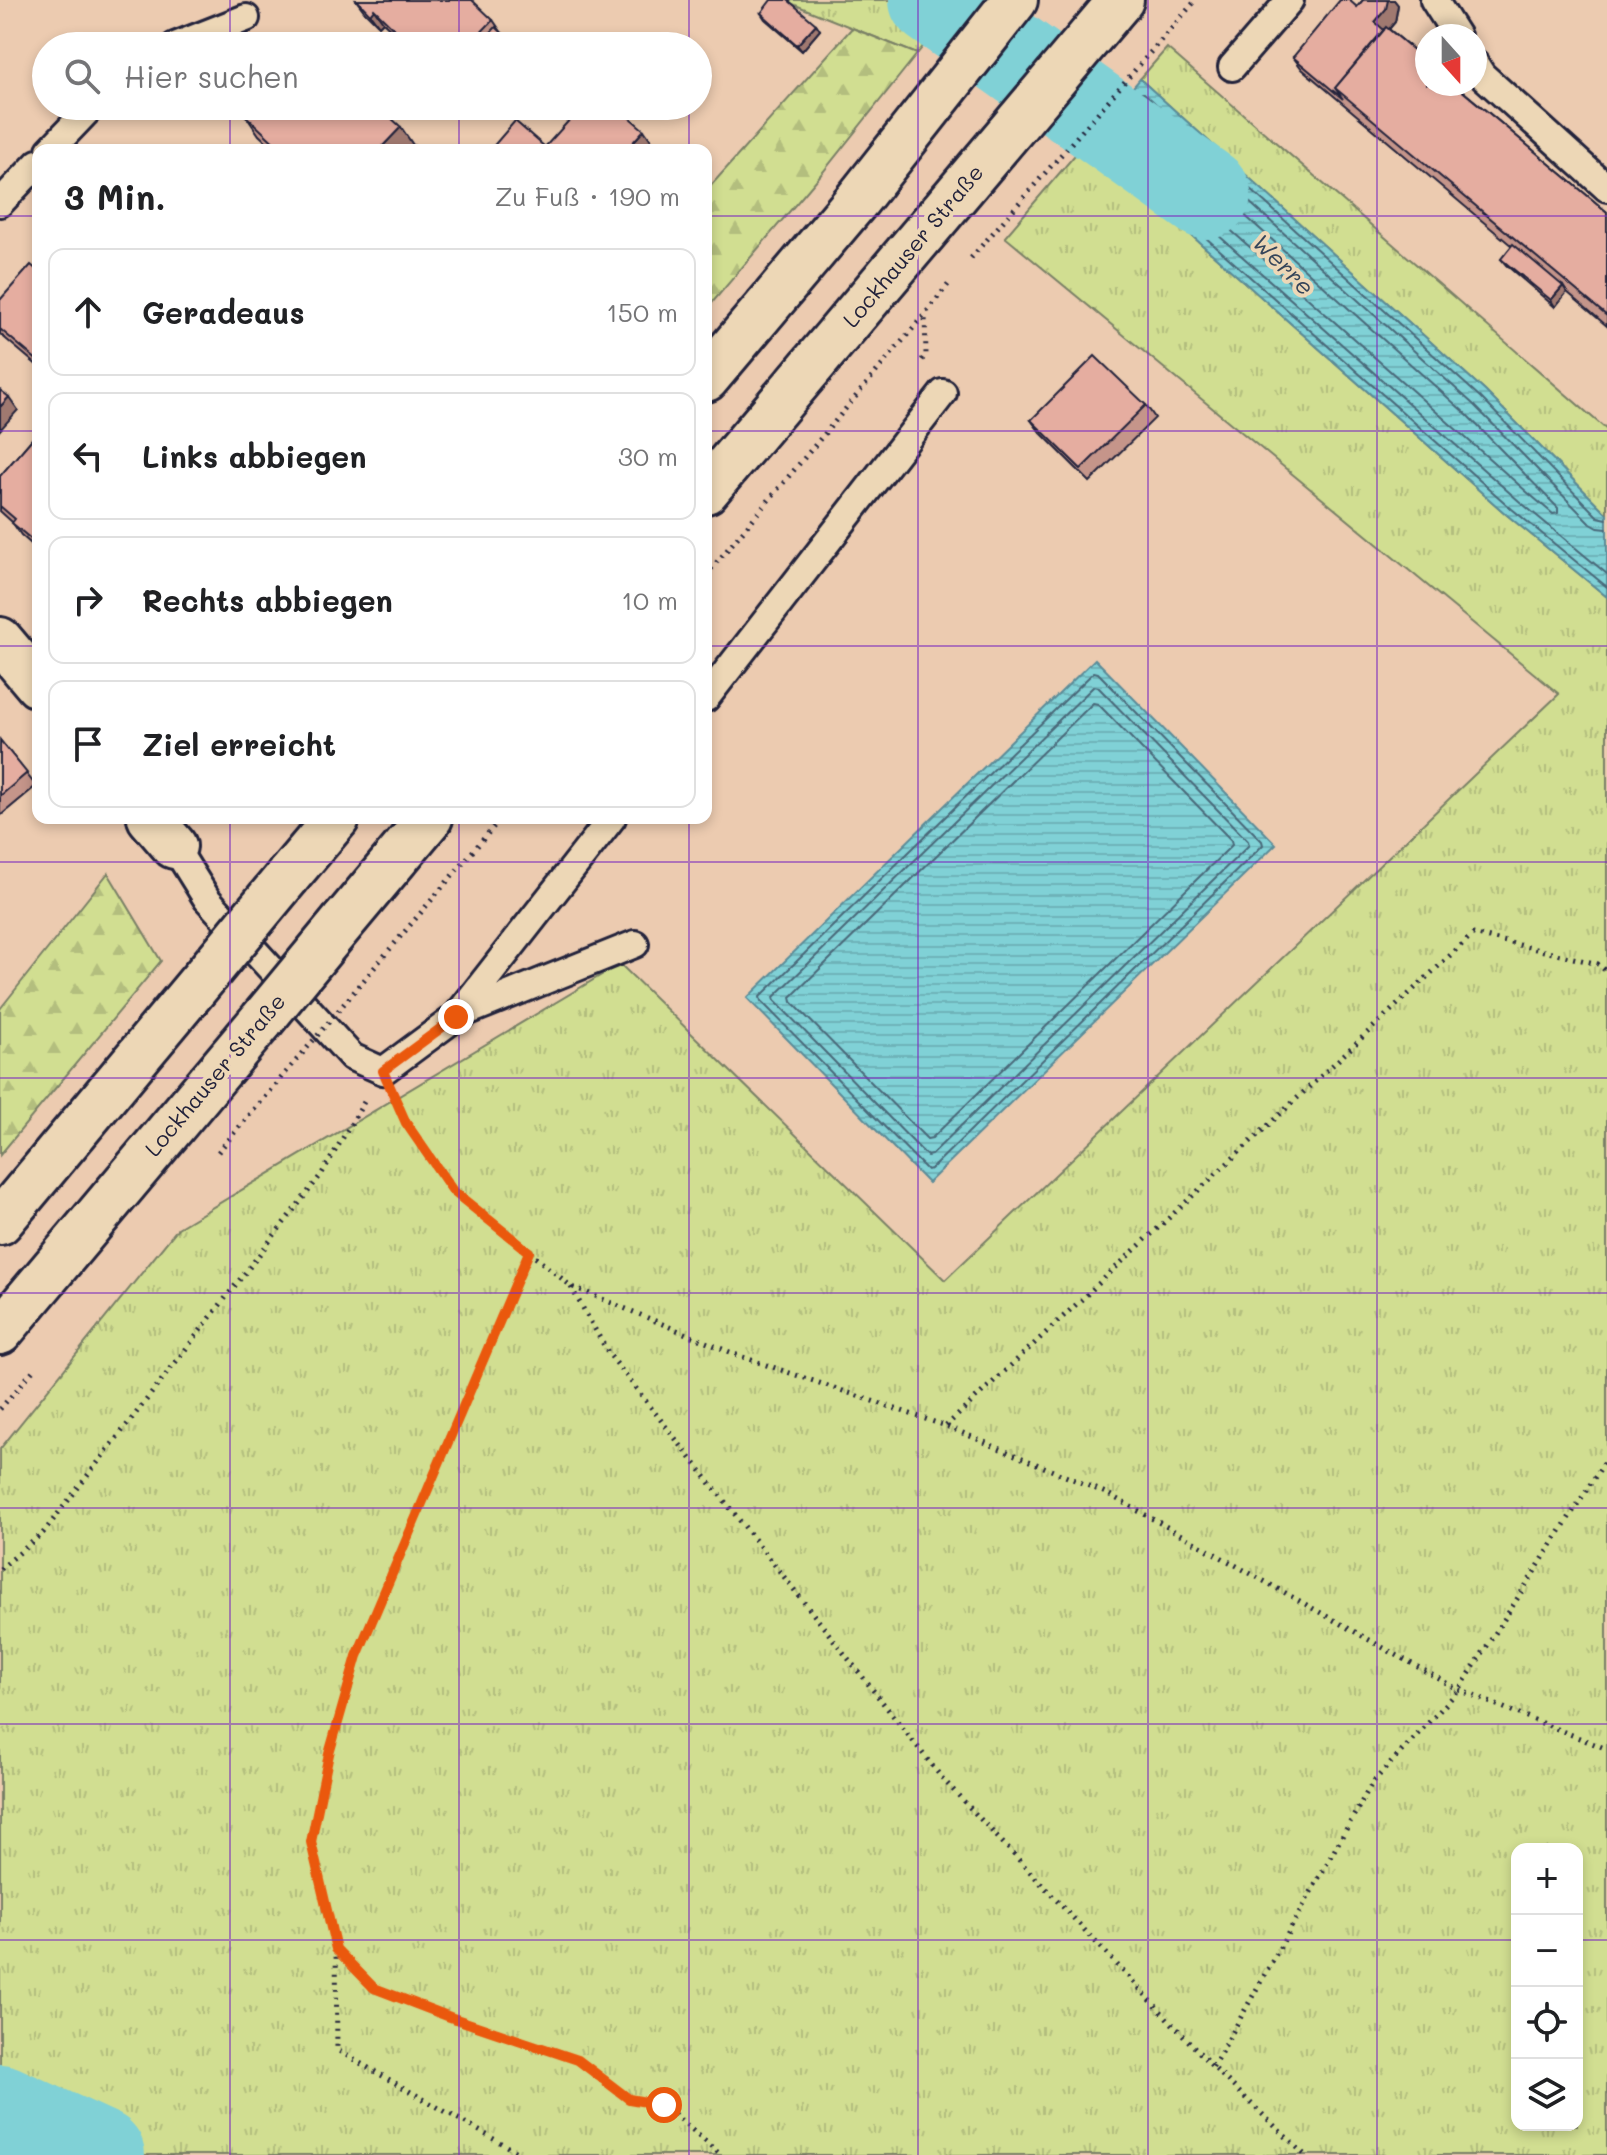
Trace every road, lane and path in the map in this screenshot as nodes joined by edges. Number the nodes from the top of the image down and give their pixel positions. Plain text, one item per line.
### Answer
1 (1015, 0) edge
2 (1121, 0) edge
3 (1196, 0) edge
4 (1290, 0) edge
5 (1434, 0) edge
6 (246, 18) dead end
7 (1449, 24) edge
8 (210, 32) edge
9 (1232, 67) dead end
10 (1487, 80) edge
11 (79, 120) edge
12 (56, 144) edge
13 (32, 169) edge
14 (1607, 188) edge
15 (0, 203) edge
16 (966, 263) dead end
17 (956, 275) dead end
18 (712, 372) edge
19 (943, 393) dead end
20 (712, 484) edge
21 (712, 568) edge
22 (0, 640) edge
23 (32, 678) edge
24 (712, 690) edge
25 (332, 824) edge
26 (425, 824) edge
27 (496, 824) edge
28 (607, 824) edge
29 (162, 832) edge
30 (635, 944) dead end
31 (1607, 972) edge
32 (456, 1017) junction
33 (302, 1054) dead end
34 (383, 1071) junction
35 (0, 1222) edge
36 (529, 1252) junction
37 (571, 1286) junction
38 (0, 1332) edge
39 (946, 1426) junction
40 (1607, 1458) edge
41 (0, 1569) edge
42 (1459, 1690) junction
43 (1607, 1749) edge
44 (336, 1949) junction
45 (1213, 2067) junction
46 (522, 2155) edge
47 (721, 2155) edge
48 (1305, 2155) edge

1 - 18 main road
2 - 20 main road, Lockhauser Straße
3 - 16 path
4 - 9 lane
5 - 7 lane
6 - 8 lane
10 - 14 lane
11 - 12 lane
13 - 15 lane
17 - 21 path
19 - 24 lane
22 - 23 main road
25 - 35 main road, bridge
26 - 38 main road, Lockhauser Straße, bridge
27 - 33 path, bridge
28 - 32 lane
29 - 34 lane
30 - 32 lane
31 - 39 path
32 - 34 lane
34 - 36 path
34 - 41 path
36 - 37 path
36 - 44 path
37 - 39 path
37 - 45 path
39 - 42 path
40 - 42 path
42 - 43 path
42 - 45 path
44 - 46 path
44 - 47 path
45 - 48 path

